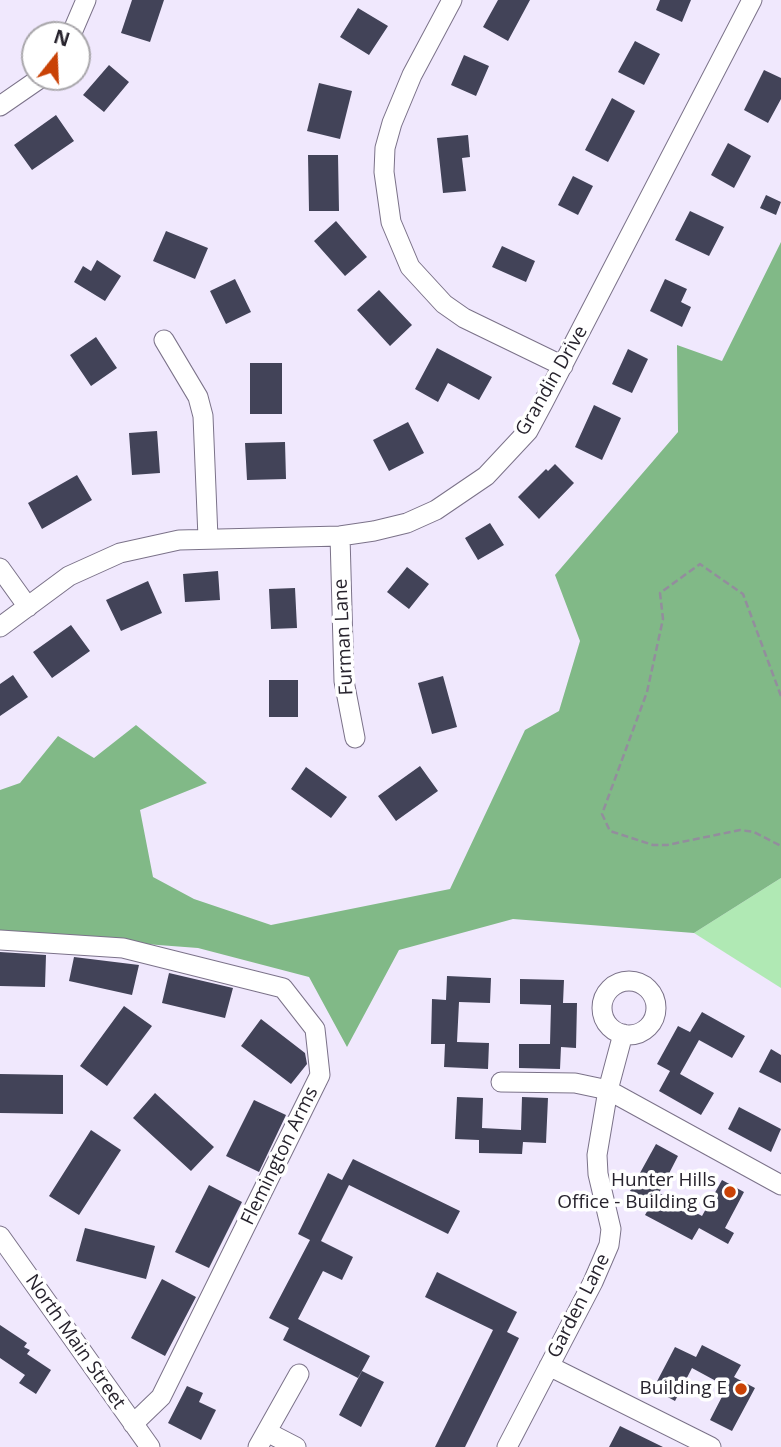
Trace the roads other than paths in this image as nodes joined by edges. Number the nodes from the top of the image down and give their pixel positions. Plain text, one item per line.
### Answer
1 (86, 0) edge
2 (452, 0) edge
3 (752, 0) edge
4 (77, 21) edge
5 (22, 91) edge
6 (0, 106) edge
7 (164, 340) dead end
8 (563, 366) junction
9 (340, 536) junction
10 (208, 538) junction
11 (0, 568) edge
12 (28, 607) junction
13 (0, 627) edge
14 (355, 738) dead end
15 (0, 940) edge
16 (623, 1034) dead end
17 (501, 1082) dead end
18 (608, 1090) junction
19 (781, 1185) edge
20 (1, 1240) edge
21 (549, 1366) junction
22 (299, 1374) dead end
23 (132, 1424) junction
24 (262, 1440) edge
25 (149, 1447) edge
26 (296, 1447) edge
27 (507, 1447) edge
28 (711, 1447) edge

1 - 4 street
2 - 8 street
3 - 8 street, Grandin Drive
5 - 6 street
7 - 10 street
8 - 9 street, Grandin Drive
9 - 10 street, Grandin Drive
9 - 14 street, Furman Lane
10 - 12 street, Grandin Drive
11 - 12 street
12 - 13 street, Grandin Drive
15 - 23 street, Flemington Arms
16 - 18 street, Garden Lane
17 - 18 street
18 - 19 street
18 - 21 street, Garden Lane
20 - 23 street, North Main Street
21 - 27 street, Garden Lane
21 - 28 street
22 - 24 street
23 - 25 street, North Main Street
24 - 26 street

